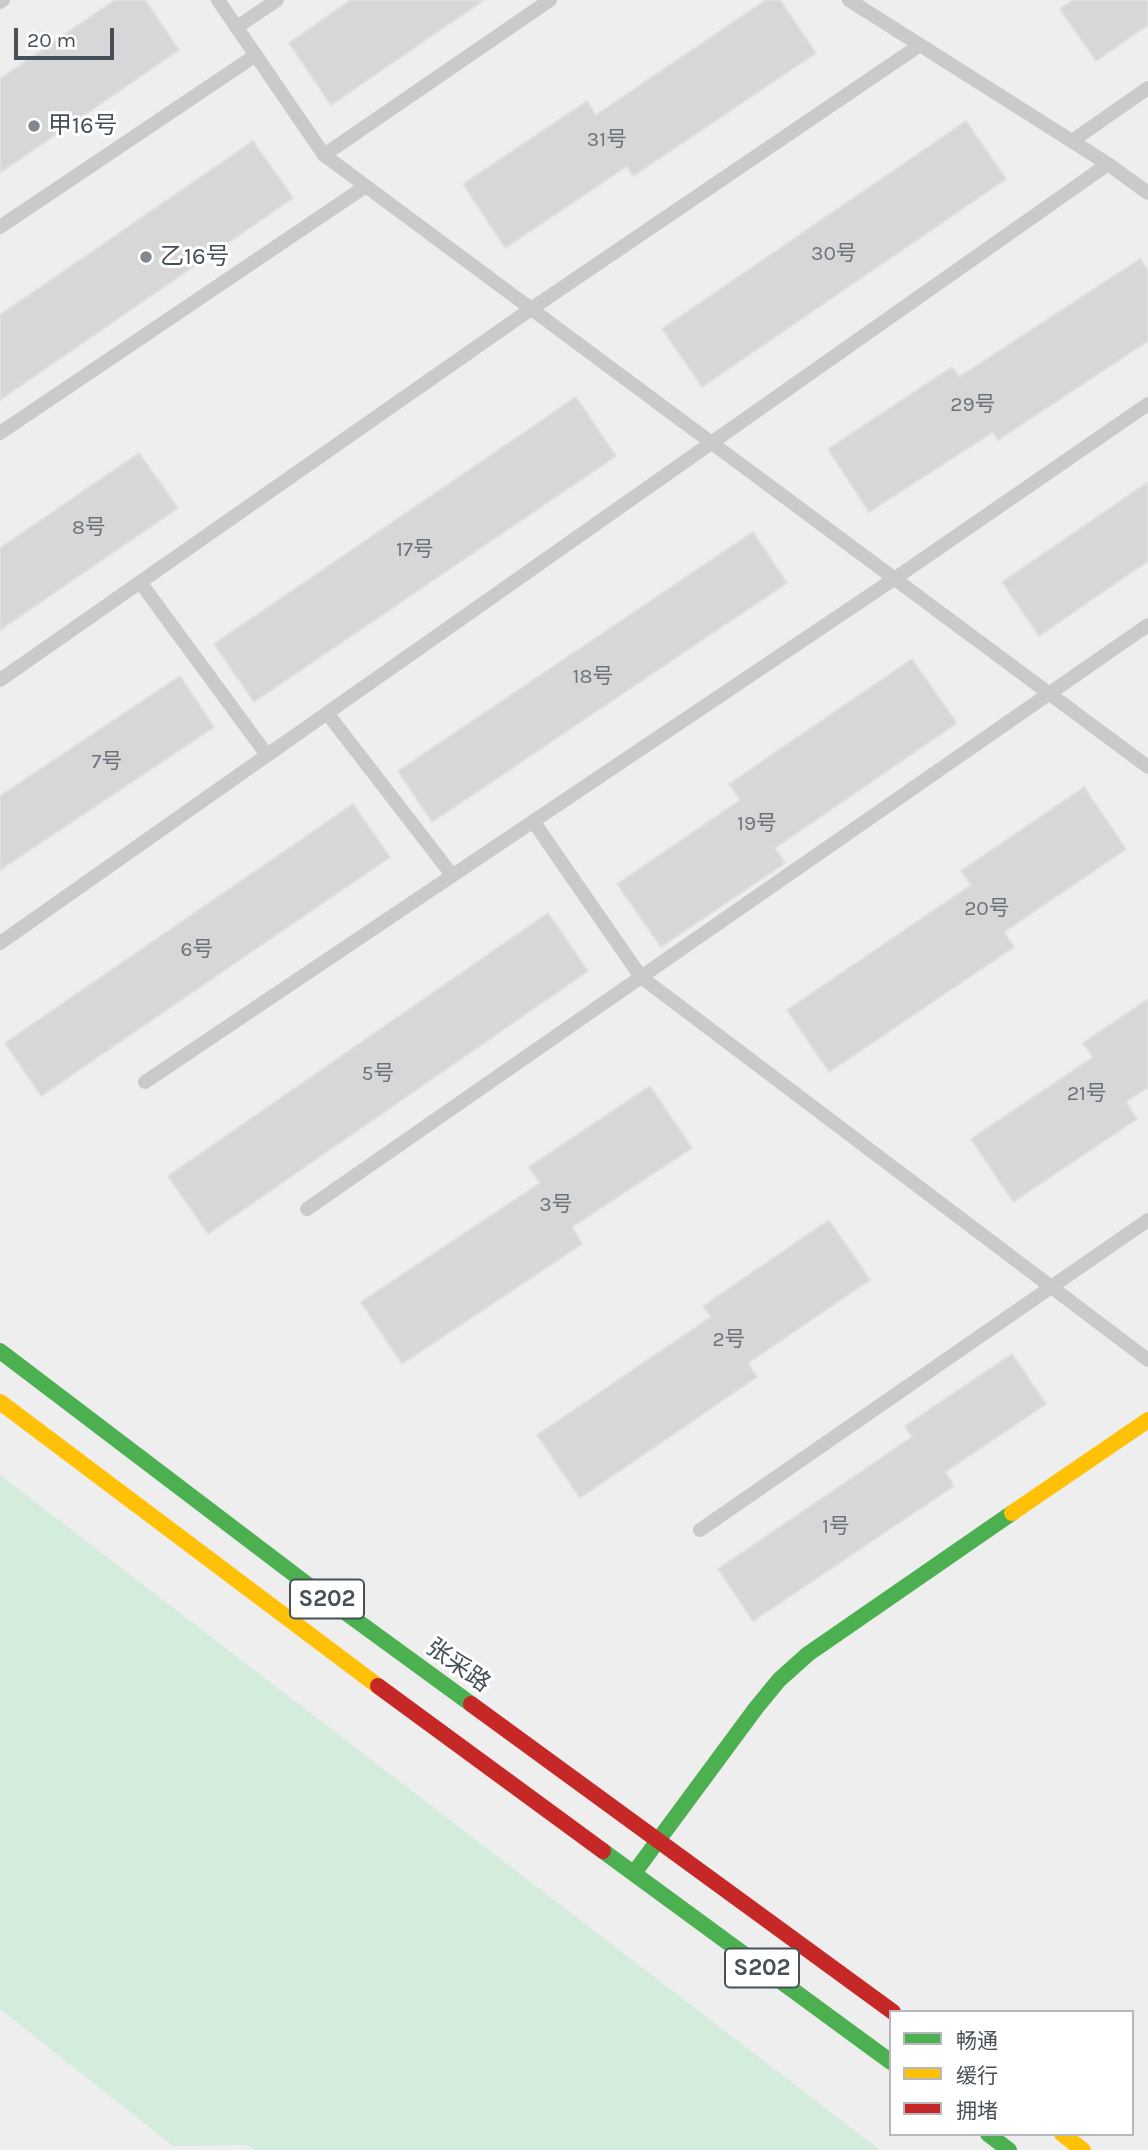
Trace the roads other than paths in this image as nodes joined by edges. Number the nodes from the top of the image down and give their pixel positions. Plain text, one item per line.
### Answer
1 (218, 0) edge
2 (277, 0) edge
3 (550, 0) edge
4 (849, 0) edge
5 (237, 27) junction
6 (920, 45) junction
7 (256, 55) junction
8 (1148, 88) edge
9 (1072, 141) junction
10 (324, 155) junction
11 (1108, 164) junction
12 (366, 186) junction
13 (1148, 193) edge
14 (0, 228) edge
15 (531, 309) junction
16 (1148, 404) edge
17 (0, 433) edge
18 (711, 443) junction
19 (894, 579) junction
20 (140, 582) junction
21 (1148, 625) edge
22 (0, 680) edge
23 (1050, 694) junction
24 (327, 713) junction
25 (267, 755) junction
26 (1148, 767) edge
27 (533, 821) junction
28 (452, 875) junction
29 (0, 943) edge
30 (641, 977) junction
31 (145, 1082) dead end
32 (307, 1209) dead end
33 (1148, 1220) edge
34 (1051, 1287) junction
35 (0, 1351) edge
36 (1148, 1360) edge
37 (0, 1402) edge
38 (1148, 1420) edge
39 (701, 1530) dead end
40 (659, 1841) junction
41 (634, 1873) junction
42 (890, 2010) edge
43 (889, 2061) edge
44 (991, 2136) edge
45 (1065, 2136) edge
46 (1009, 2150) edge
47 (1083, 2150) edge

1 - 5 lane
2 - 5 lane
3 - 10 lane
4 - 6 lane
5 - 7 lane
6 - 9 lane
6 - 15 lane
7 - 10 lane
7 - 14 lane
8 - 9 lane
9 - 11 lane
10 - 12 lane
11 - 13 lane
11 - 18 lane
12 - 15 lane
12 - 17 lane
15 - 18 lane
15 - 20 lane
16 - 19 lane
18 - 19 lane
18 - 24 lane
19 - 23 lane
19 - 27 lane
20 - 22 lane
20 - 25 lane
21 - 23 lane
23 - 26 lane
23 - 30 lane
24 - 25 lane
24 - 28 lane
25 - 29 lane
27 - 28 lane
27 - 30 lane
28 - 31 lane
30 - 32 lane
30 - 34 lane
33 - 34 lane
34 - 36 lane
34 - 39 lane
35 - 40 main road, 张采路 / S202
37 - 41 main road, S202
38 - 40 main road
40 - 41 main road
40 - 42 main road, 张采路 / S202
41 - 43 main road, S202
44 - 46 main road
45 - 47 main road

